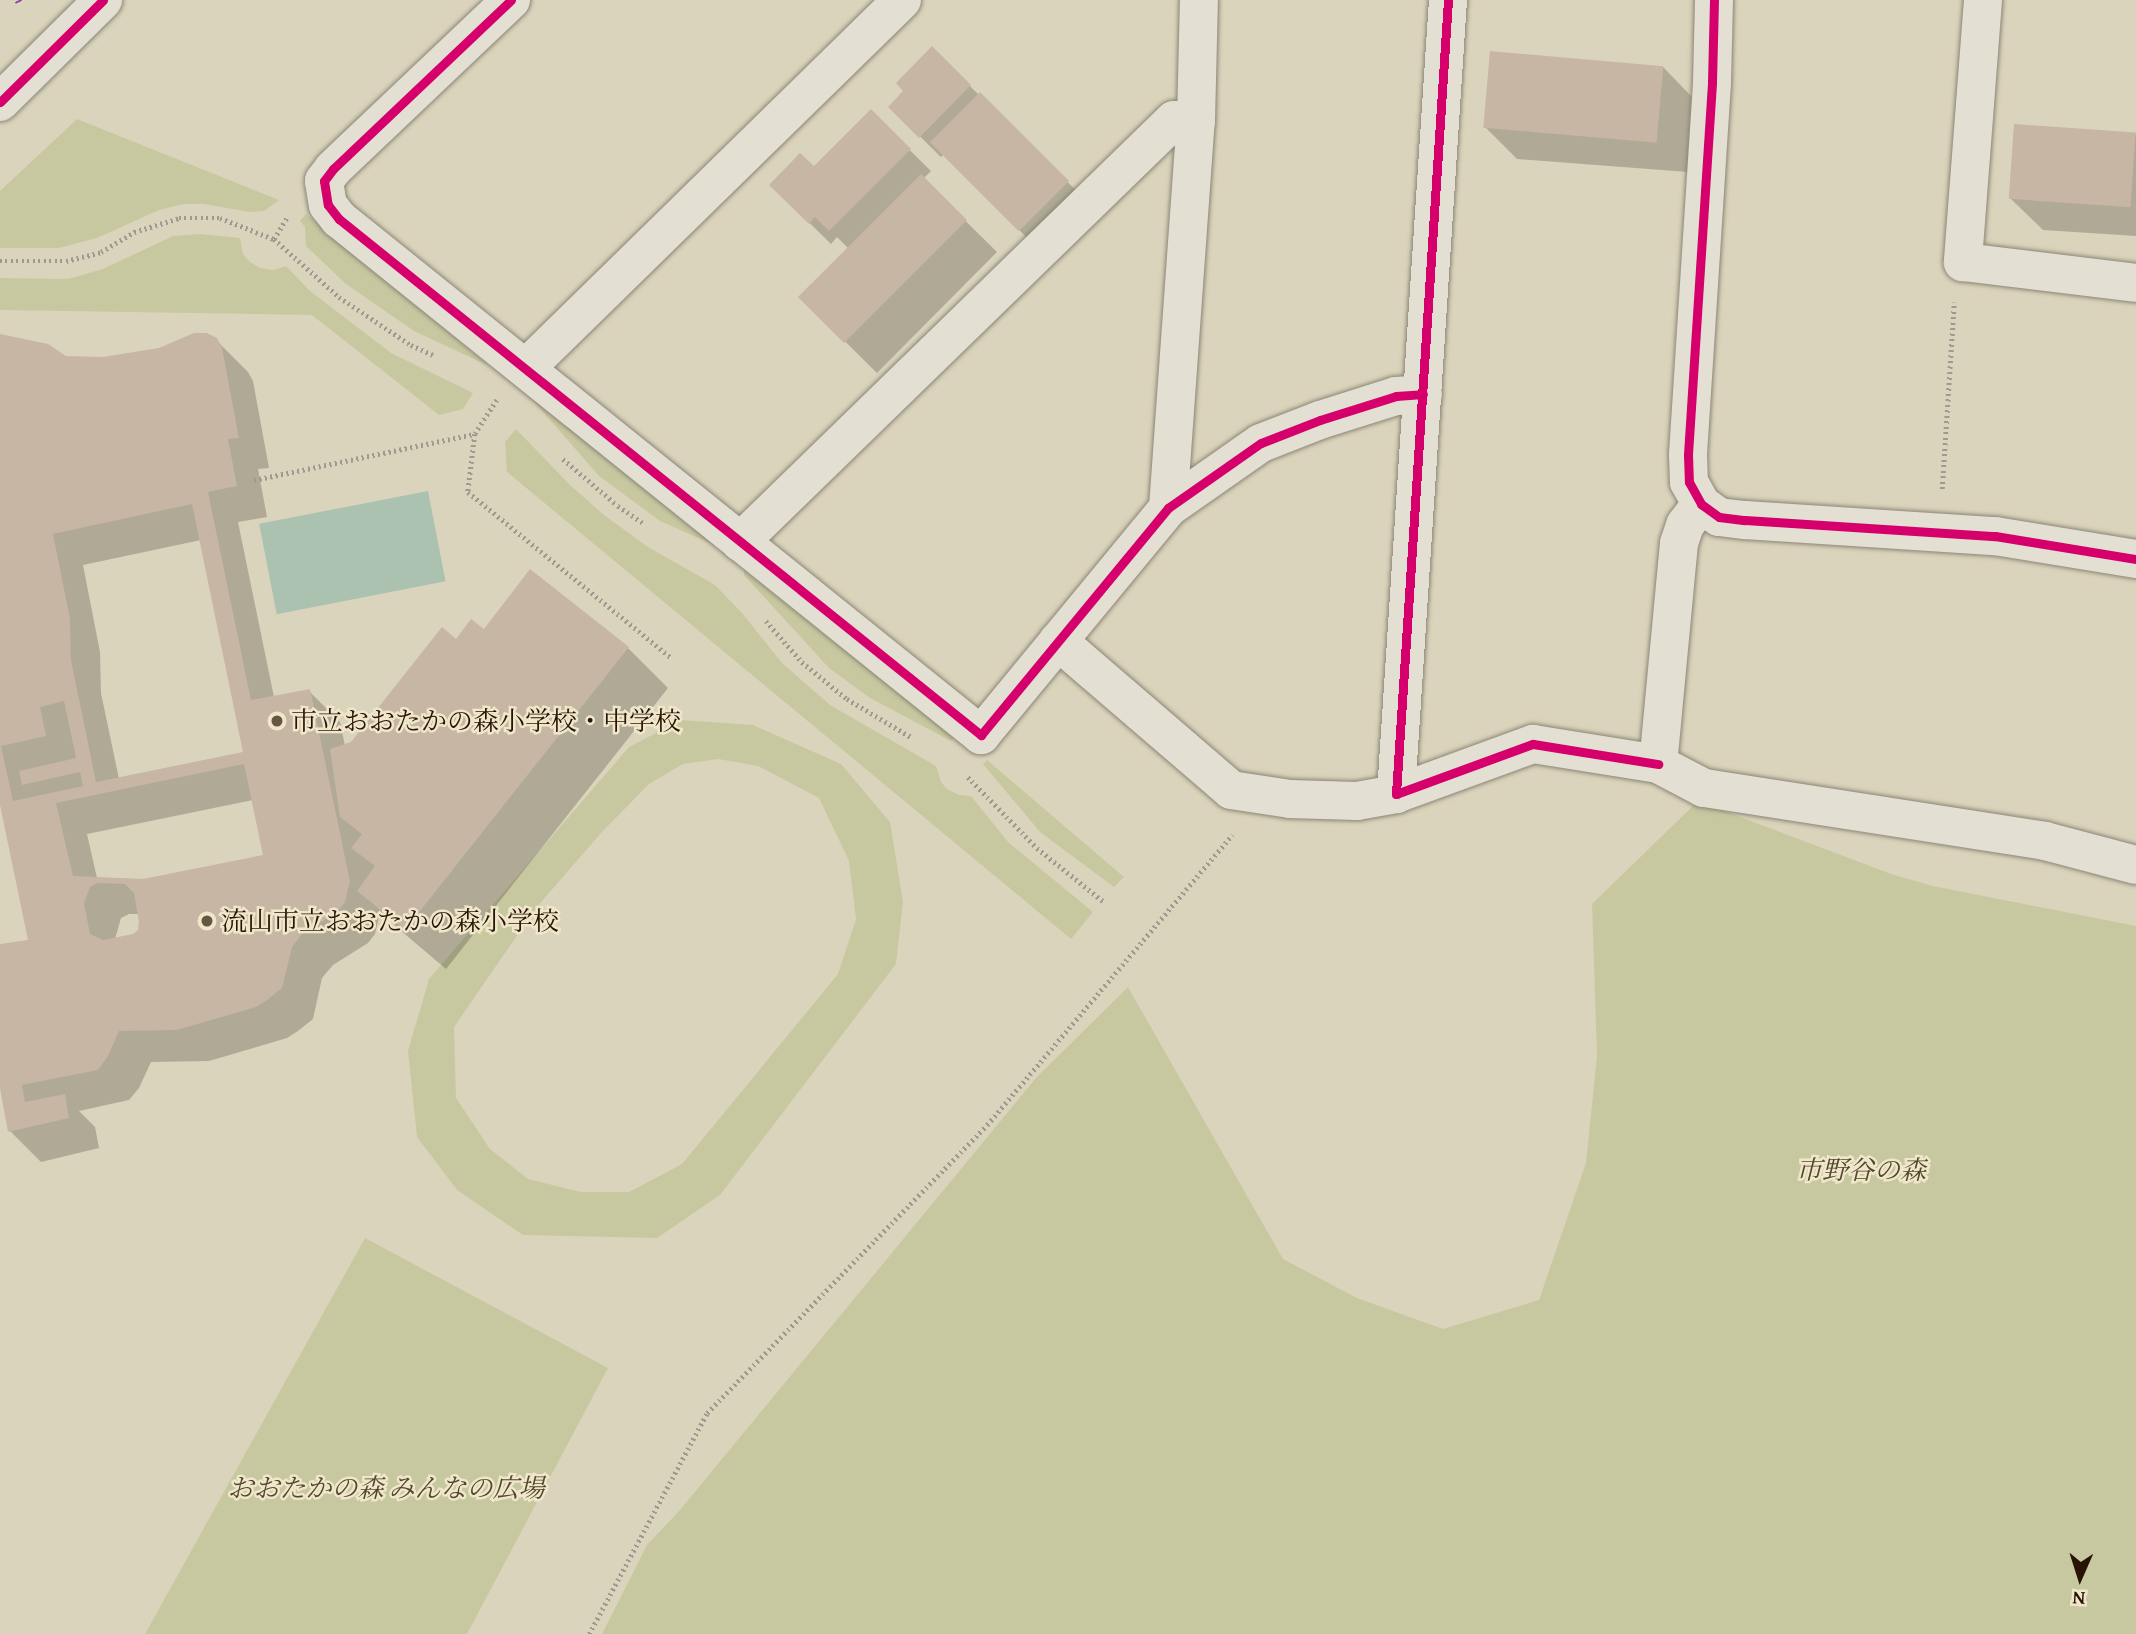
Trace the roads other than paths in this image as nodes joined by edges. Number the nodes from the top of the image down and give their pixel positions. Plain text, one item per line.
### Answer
1 (103, 0) edge
2 (511, 0) edge
3 (902, 0) edge
4 (1199, 0) edge
5 (1448, 0) edge
6 (1714, 0) edge
7 (1983, 0) edge
8 (0, 102) edge
9 (1196, 121) junction
10 (2136, 284) edge
11 (515, 380) junction
12 (1423, 394) junction
13 (1701, 504) junction
14 (1168, 508) junction
15 (740, 542) junction
16 (2136, 558) edge
17 (1058, 641) junction
18 (1658, 764) junction
19 (1396, 794) junction
20 (2136, 865) edge

1 - 8 street
2 - 11 street
3 - 11 street
4 - 9 street
5 - 12 street
6 - 13 street
7 - 10 street
9 - 14 street
9 - 15 street
11 - 15 street
12 - 14 street
12 - 19 street
13 - 16 street
13 - 18 street
14 - 17 street
15 - 17 street
17 - 19 street
18 - 19 street
18 - 20 street

